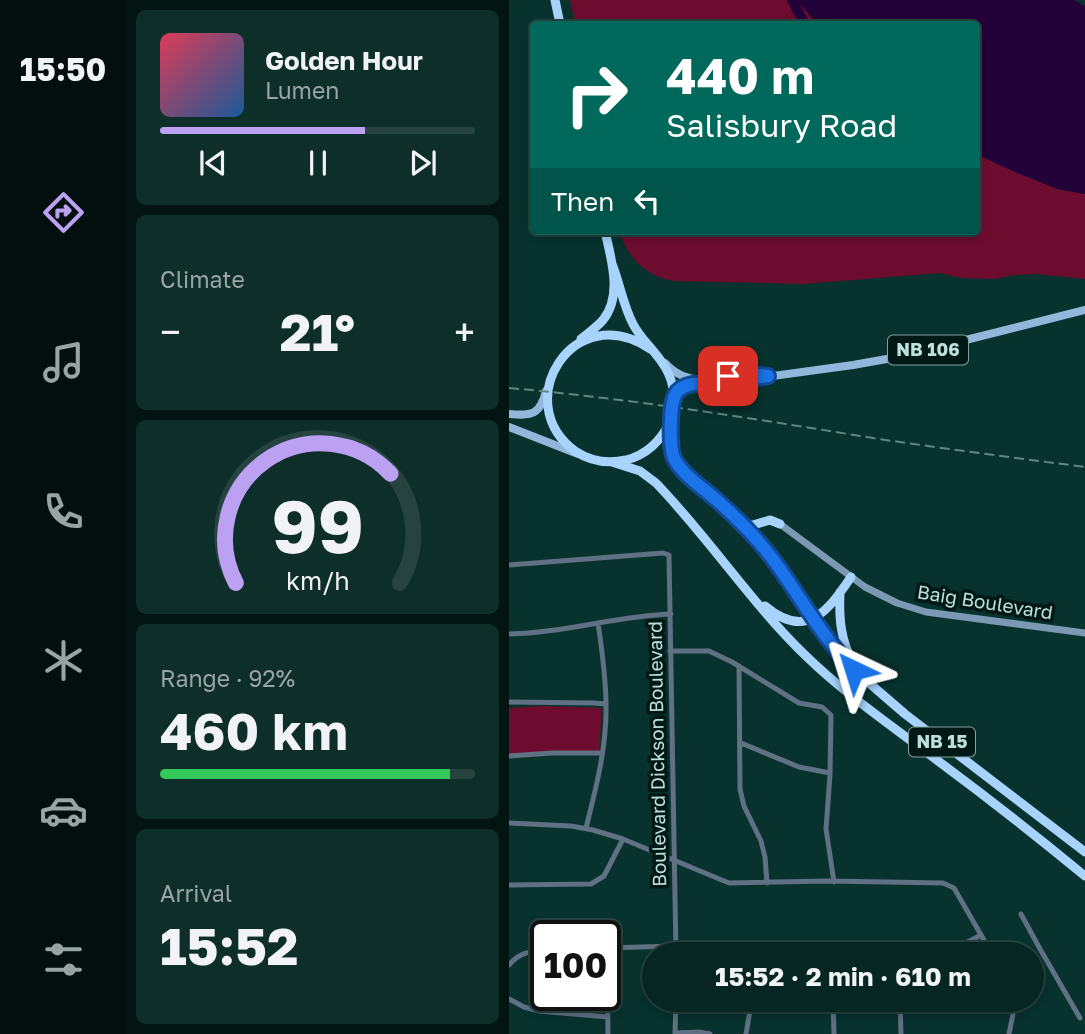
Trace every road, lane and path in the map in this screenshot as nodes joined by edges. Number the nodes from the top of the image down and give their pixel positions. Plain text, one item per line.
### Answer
1 (555, 0) edge
2 (559, 21) edge
3 (606, 235) edge
4 (612, 264) junction
5 (1085, 310) edge
6 (575, 345) junction
7 (652, 349) junction
8 (659, 357) junction
9 (768, 376) junction
10 (546, 391) junction
11 (674, 397) junction
12 (509, 414) edge
13 (671, 418) junction
14 (509, 427) edge
15 (579, 454) junction
16 (612, 462) junction
17 (780, 524) joint
18 (744, 525) junction
19 (509, 565) edge
20 (851, 577) junction
21 (743, 586) junction
22 (840, 592) junction
23 (671, 614) junction
24 (814, 619) junction
25 (598, 623) junction
26 (1085, 633) edge
27 (509, 634) edge
28 (670, 651) junction
29 (739, 666) junction
30 (872, 686) junction
31 (509, 702) edge
32 (606, 704) junction
33 (741, 743) junction
34 (602, 753) junction
35 (509, 757) edge
36 (830, 773) junction
37 (509, 823) edge
38 (586, 828) junction
39 (623, 839) junction
40 (1085, 852) edge
41 (673, 861) junction
42 (1085, 876) edge
43 (834, 882) junction
44 (767, 883) junction
45 (509, 885) edge
46 (1021, 914) dead end
47 (981, 935) junction
48 (675, 942) edge
49 (968, 942) edge
50 (985, 942) edge
51 (1036, 942) edge
52 (642, 947) edge
53 (621, 948) edge
54 (530, 951) edge
55 (1044, 956) edge
56 (509, 965) edge
57 (509, 999) edge
58 (608, 1011) edge
59 (676, 1012) edge
60 (750, 1012) edge
61 (833, 1012) edge
62 (900, 1012) edge
63 (1013, 1012) edge
64 (608, 1017) junction
65 (1080, 1018) dead end
66 (675, 1033) edge
67 (608, 1034) edge
68 (710, 1034) edge
69 (746, 1034) edge
70 (834, 1034) edge
71 (901, 1034) edge
72 (1009, 1034) edge

1 - 2 highway
3 - 4 highway
4 - 6 highway
4 - 7 highway
5 - 9 main road, NB 106
6 - 7 highway
6 - 10 highway
7 - 8 highway
8 - 9 main road, NB 106
8 - 11 highway
9 - 11 main road, NB 106
10 - 12 main road
10 - 15 highway
11 - 13 highway
13 - 16 highway
13 - 18 highway, NB 15
14 - 15 main road
15 - 16 highway
16 - 21 highway, NB 15
17 - 18 highway
17 - 20 street, Baig Boulevard
18 - 24 highway, NB 15
19 - 23 street, Boulevard Dickson Boulevard
20 - 22 highway
20 - 26 street, Baig Boulevard
21 - 24 highway
21 - 42 highway, NB 15
22 - 24 highway
22 - 30 highway
23 - 25 street
23 - 28 street, Boulevard Dickson Boulevard
24 - 30 highway, NB 15
25 - 27 street
25 - 32 street
28 - 29 street
28 - 41 street, Boulevard Dickson Boulevard
29 - 33 street
29 - 36 street
30 - 40 highway, NB 15
31 - 32 street
32 - 34 street
33 - 36 street
33 - 44 street
34 - 35 street
34 - 38 street
36 - 43 street
37 - 38 street
38 - 39 street
39 - 41 street
39 - 45 street
41 - 44 street
41 - 48 street, Boulevard Dickson Boulevard
43 - 44 street
43 - 47 street
46 - 51 street
47 - 49 street
47 - 50 street
52 - 53 street
54 - 56 street
55 - 65 street
57 - 64 street
58 - 64 street
59 - 66 street
60 - 69 street
61 - 70 street
62 - 71 street
63 - 72 street
64 - 67 street
66 - 68 street

